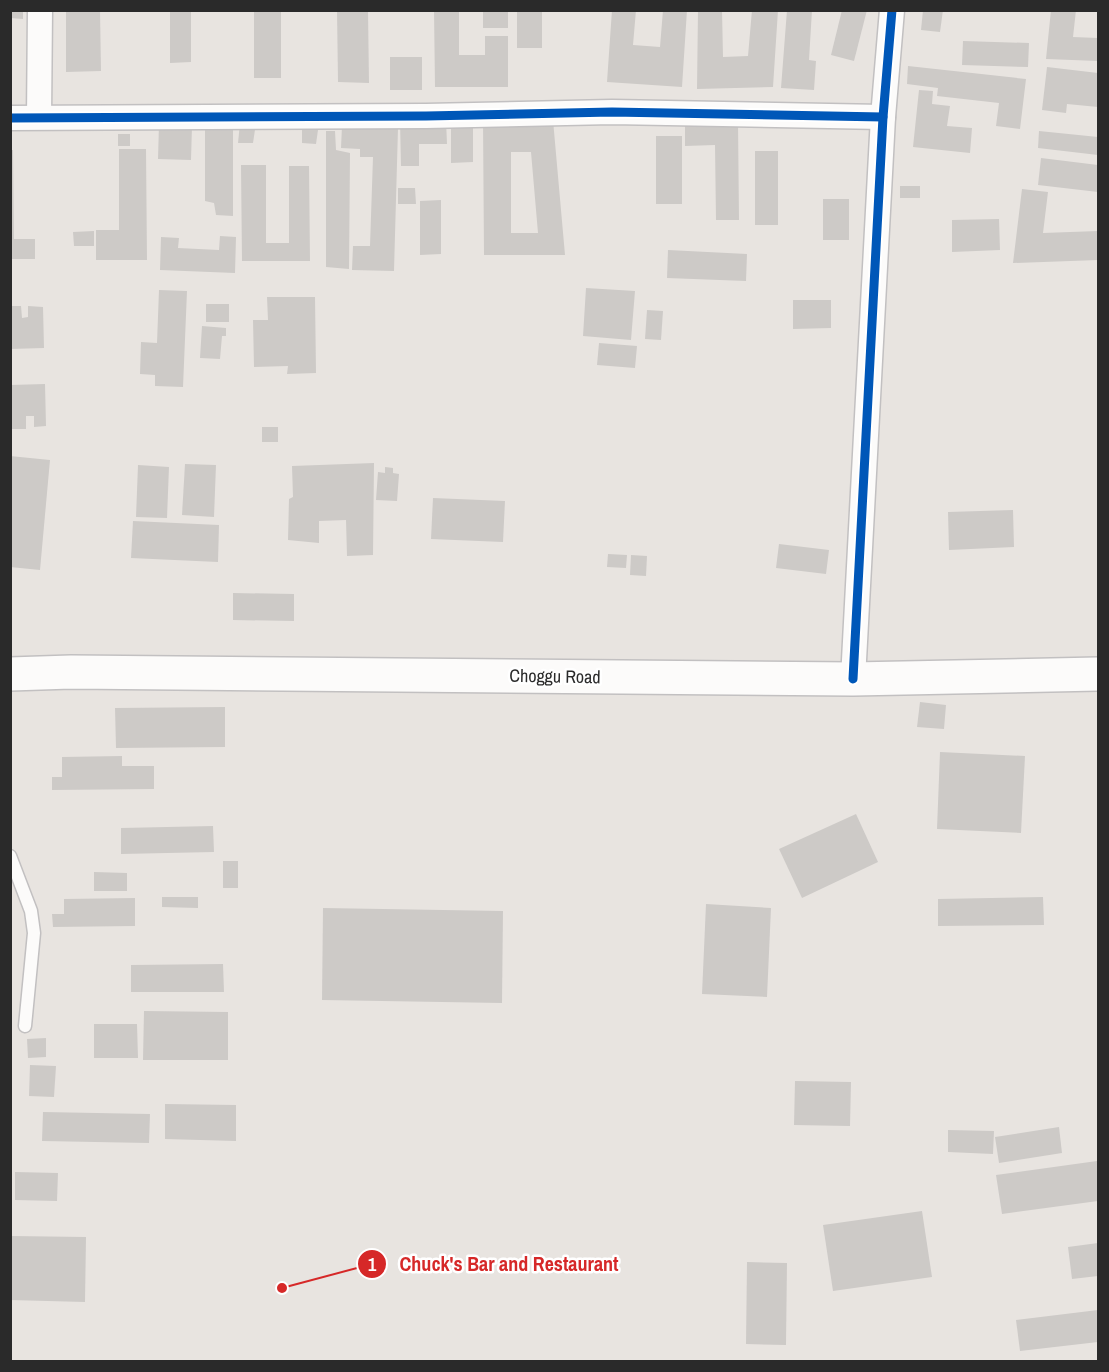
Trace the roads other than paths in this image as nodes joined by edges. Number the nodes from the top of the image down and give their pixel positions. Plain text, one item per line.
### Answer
1 (40, 10) edge
2 (892, 10) edge
3 (10, 117) edge
4 (39, 117) junction
5 (883, 117) junction
6 (10, 674) edge
7 (1098, 675) edge
8 (854, 679) junction
9 (10, 856) edge
10 (25, 1026) dead end

1 - 4 street
2 - 5 street
3 - 4 street
4 - 5 street
5 - 8 street
6 - 8 main road, Choggu Road
7 - 8 main road, Choggu Road
9 - 10 lane

